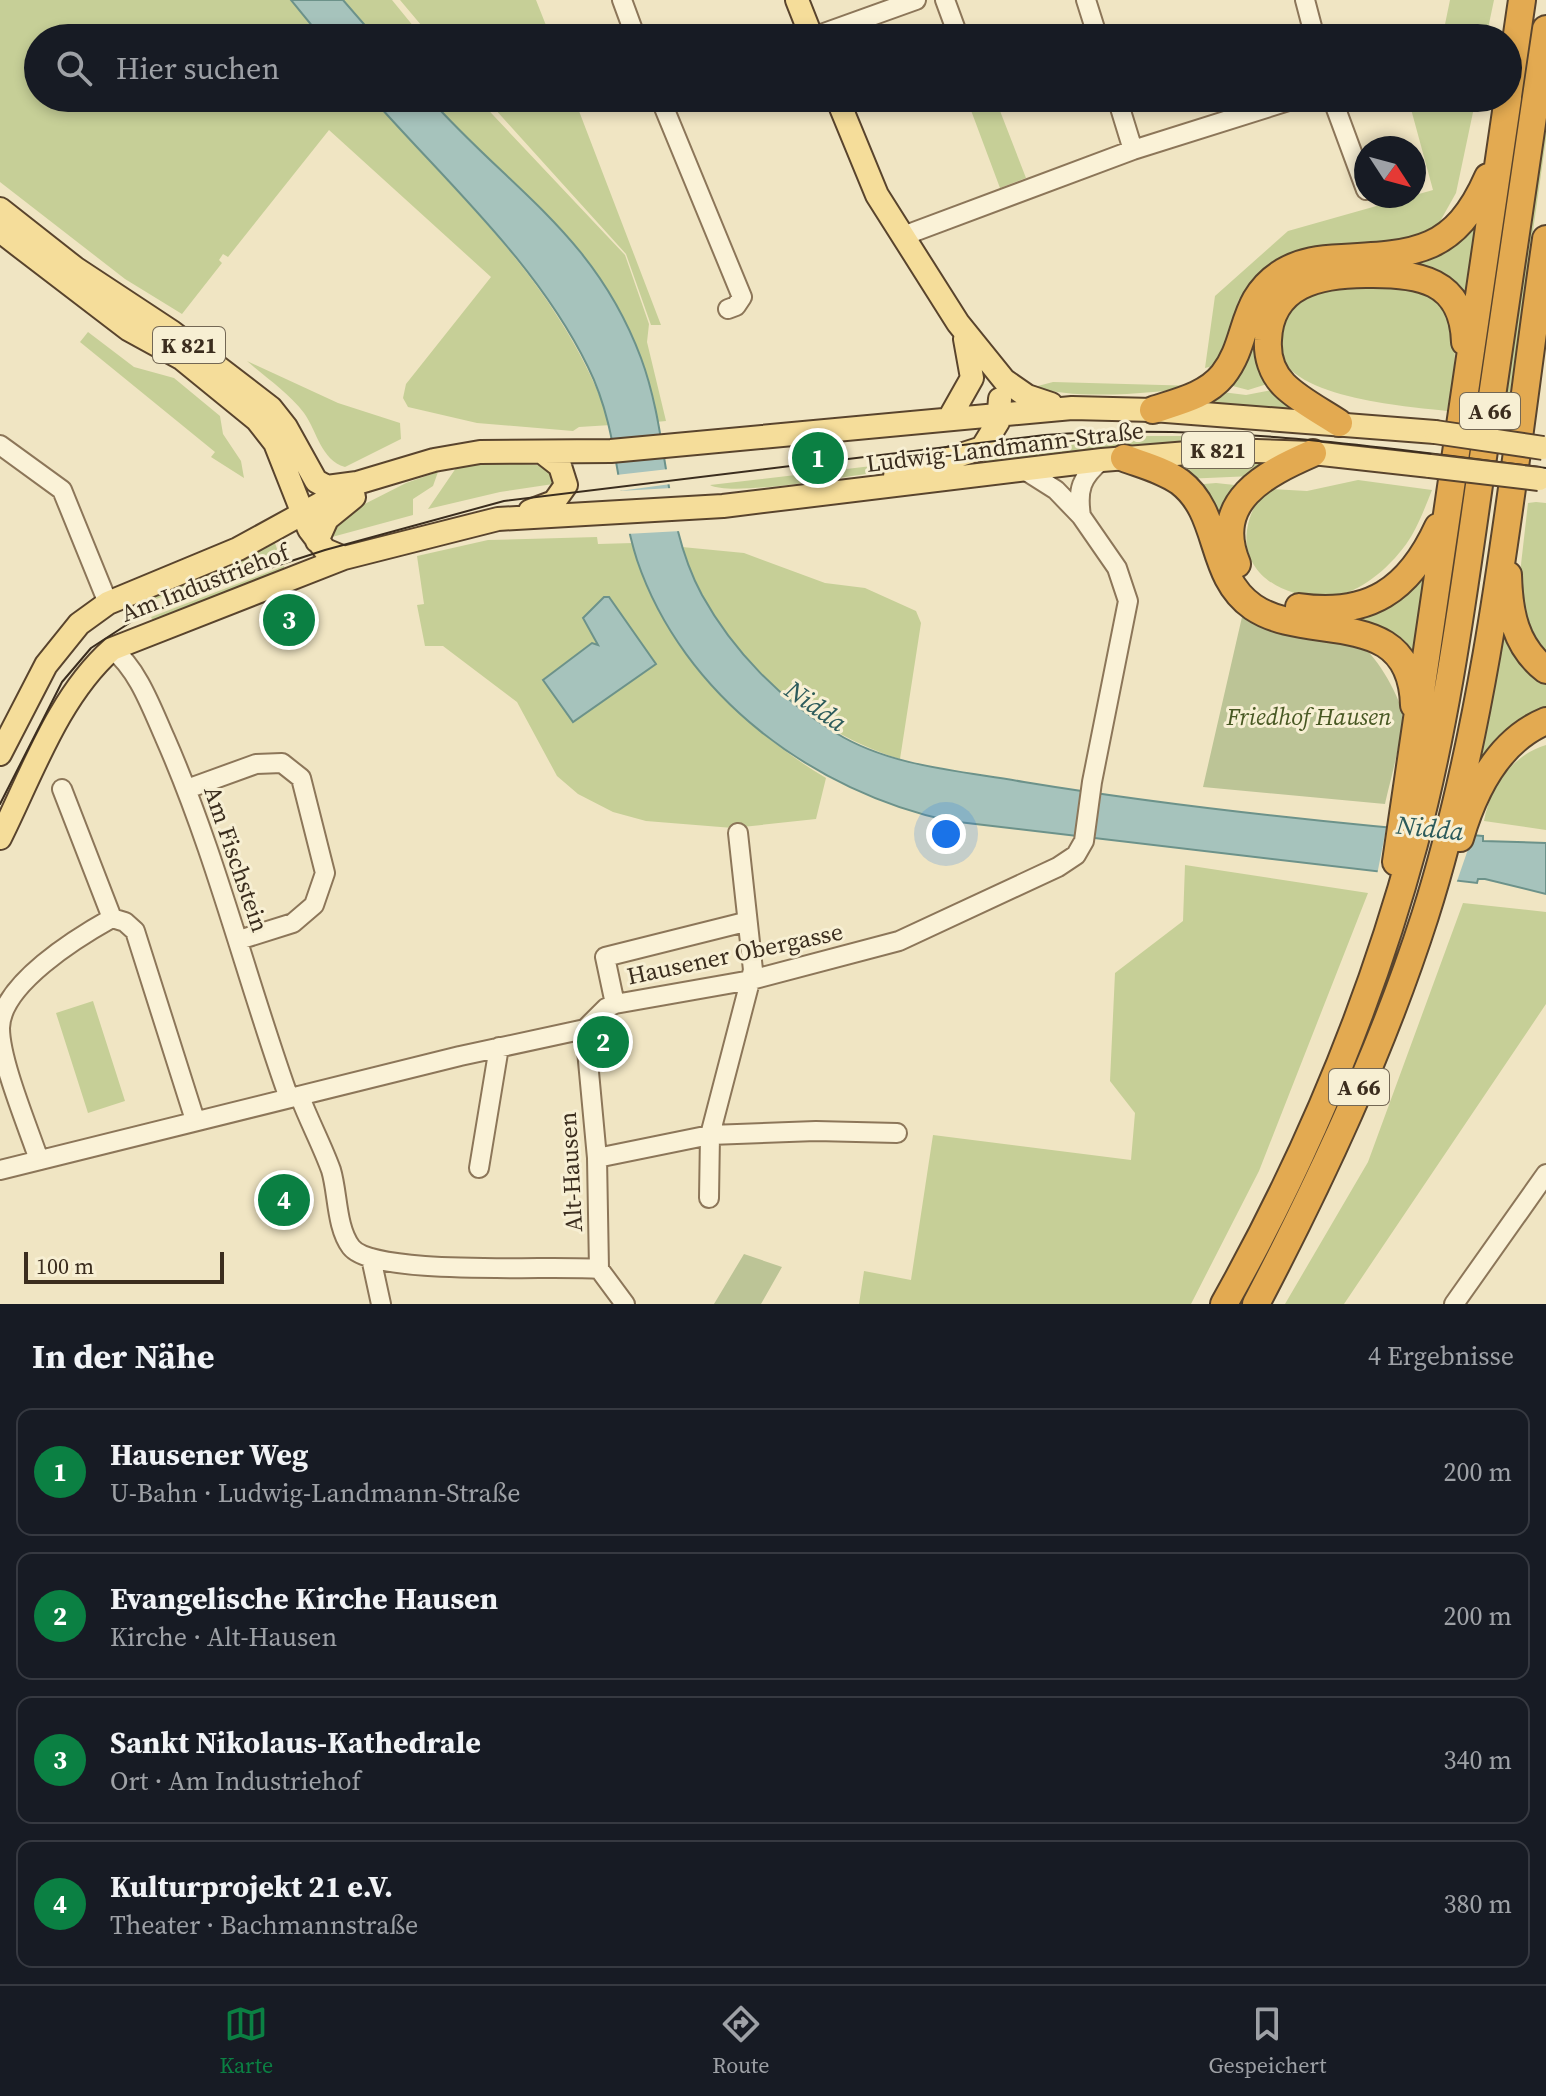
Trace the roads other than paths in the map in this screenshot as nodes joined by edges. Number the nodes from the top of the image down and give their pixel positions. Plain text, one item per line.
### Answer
1 (622, 0) edge
2 (797, 0) edge
3 (916, 0) edge
4 (945, 0) edge
5 (1086, 0) edge
6 (1305, 0) edge
7 (1522, 0) edge
8 (631, 24) edge
9 (806, 24) edge
10 (850, 24) edge
11 (954, 24) edge
12 (1094, 24) edge
13 (1311, 24) edge
14 (1519, 24) edge
15 (1546, 29) edge
16 (666, 112) edge
17 (843, 112) edge
18 (1121, 112) edge
19 (1254, 112) edge
20 (1337, 112) edge
21 (1506, 112) edge
22 (1133, 150) junction
23 (1500, 152) junction
24 (1354, 158) edge
25 (0, 209) edge
26 (0, 231) edge
27 (903, 236) junction
28 (1546, 239) edge
29 (728, 309) dead end
30 (958, 323) junction
31 (991, 368) junction
32 (1465, 387) junction
33 (1072, 408) junction
34 (1153, 410) junction
35 (1000, 412) junction
36 (950, 417) junction
37 (1339, 423) junction
38 (0, 445) edge
39 (1545, 448) edge
40 (542, 452) junction
41 (1313, 453) junction
42 (1113, 459) junction
43 (1026, 471) junction
44 (396, 472) junction
45 (1542, 480) edge
46 (357, 483) junction
47 (844, 492) junction
48 (1448, 506) junction
49 (302, 516) junction
50 (1081, 516) junction
51 (498, 519) junction
52 (1505, 519) junction
53 (317, 541) junction
54 (344, 558) junction
55 (108, 603) junction
56 (112, 649) junction
57 (1546, 670) edge
58 (1546, 721) edge
59 (1415, 741) junction
60 (0, 754) edge
61 (62, 789) dead end
62 (187, 789) junction
63 (1415, 790) junction
64 (1465, 796) junction
65 (738, 833) dead end
66 (0, 838) edge
67 (112, 918) junction
68 (745, 922) junction
69 (239, 940) junction
70 (751, 980) junction
71 (615, 1004) junction
72 (585, 1029) junction
73 (499, 1047) junction
74 (294, 1097) junction
75 (195, 1120) junction
76 (897, 1133) dead end
77 (710, 1135) junction
78 (597, 1158) junction
79 (39, 1160) junction
80 (479, 1168) dead end
81 (0, 1170) edge
82 (1546, 1174) edge
83 (709, 1198) dead end
84 (362, 1254) junction
85 (599, 1269) junction
86 (381, 1304) edge
87 (625, 1304) edge
88 (1224, 1304) edge
89 (1256, 1304) edge
90 (1454, 1304) edge

1 - 8 street
2 - 9 main road
3 - 10 street
4 - 11 street
5 - 12 street
6 - 13 street
7 - 14 highway
15 - 63 highway, A 66
16 - 29 street
17 - 27 main road
18 - 22 street
19 - 22 street
20 - 24 street
21 - 23 highway
22 - 27 street
23 - 32 highway
23 - 34 highway
25 - 46 main road, Ludwig-Landmann-Straße / K 821
26 - 49 main road, K 821
27 - 30 main road
28 - 52 highway, A 66
30 - 31 main road
30 - 36 main road
31 - 33 main road
31 - 35 main road
32 - 37 highway
32 - 48 highway
33 - 34 main road, Ludwig-Landmann-Straße / K 821
33 - 35 main road, Ludwig-Landmann-Straße / K 821
34 - 37 main road, Ludwig-Landmann-Straße / K 821
35 - 36 main road, Ludwig-Landmann-Straße / K 821
35 - 47 main road
36 - 40 main road, Ludwig-Landmann-Straße / K 821
37 - 39 main road, Ludwig-Landmann-Straße / K 821, bridge
38 - 55 street
40 - 44 main road, Ludwig-Landmann-Straße / K 821
40 - 51 main road
41 - 42 main road, Ludwig-Landmann-Straße / K 821
41 - 45 main road, Ludwig-Landmann-Straße / K 821, bridge
41 - 48 highway
42 - 43 main road, Ludwig-Landmann-Straße / K 821
42 - 50 street
42 - 59 highway
43 - 47 main road, Ludwig-Landmann-Straße / K 821
43 - 50 street
44 - 46 main road, Ludwig-Landmann-Straße / K 821
44 - 53 main road
46 - 49 main road, Ludwig-Landmann-Straße
47 - 51 main road, Ludwig-Landmann-Straße / K 821
48 - 59 highway
49 - 53 main road, K 821
49 - 55 main road, Am Industriehof
50 - 70 street, Hausener Obergasse
51 - 54 main road, Ludwig-Landmann-Straße / K 821
52 - 57 highway
52 - 64 highway, A 66
53 - 54 main road, K 821
54 - 56 main road, Am Industriehof
55 - 60 main road, Am Industriehof
56 - 62 street, Am Fischstein
56 - 66 main road, Am Industriehof
58 - 64 highway
59 - 63 highway
61 - 67 street
62 - 69 street, Am Fischstein
62 - 69 street
63 - 88 highway, A 66
64 - 89 highway, A 66
65 - 68 street
67 - 75 street
67 - 79 street
68 - 70 street
68 - 71 street
69 - 74 street, Am Fischstein
70 - 71 street, Hausener Obergasse
70 - 77 street
71 - 72 street, Hausener Obergasse
72 - 73 street, Hausener Obergasse
72 - 78 street, Alt-Hausen
73 - 74 street, Hausener Obergasse
73 - 80 street
74 - 75 street, Hausener Obergasse
74 - 84 street, Am Fischstein
75 - 79 street, Hausener Obergasse
76 - 77 street
77 - 78 street
77 - 83 street
78 - 85 street, Alt-Hausen
79 - 81 street, Hausener Obergasse
82 - 90 street
84 - 85 street
84 - 86 street, Am Fischstein
85 - 87 street

